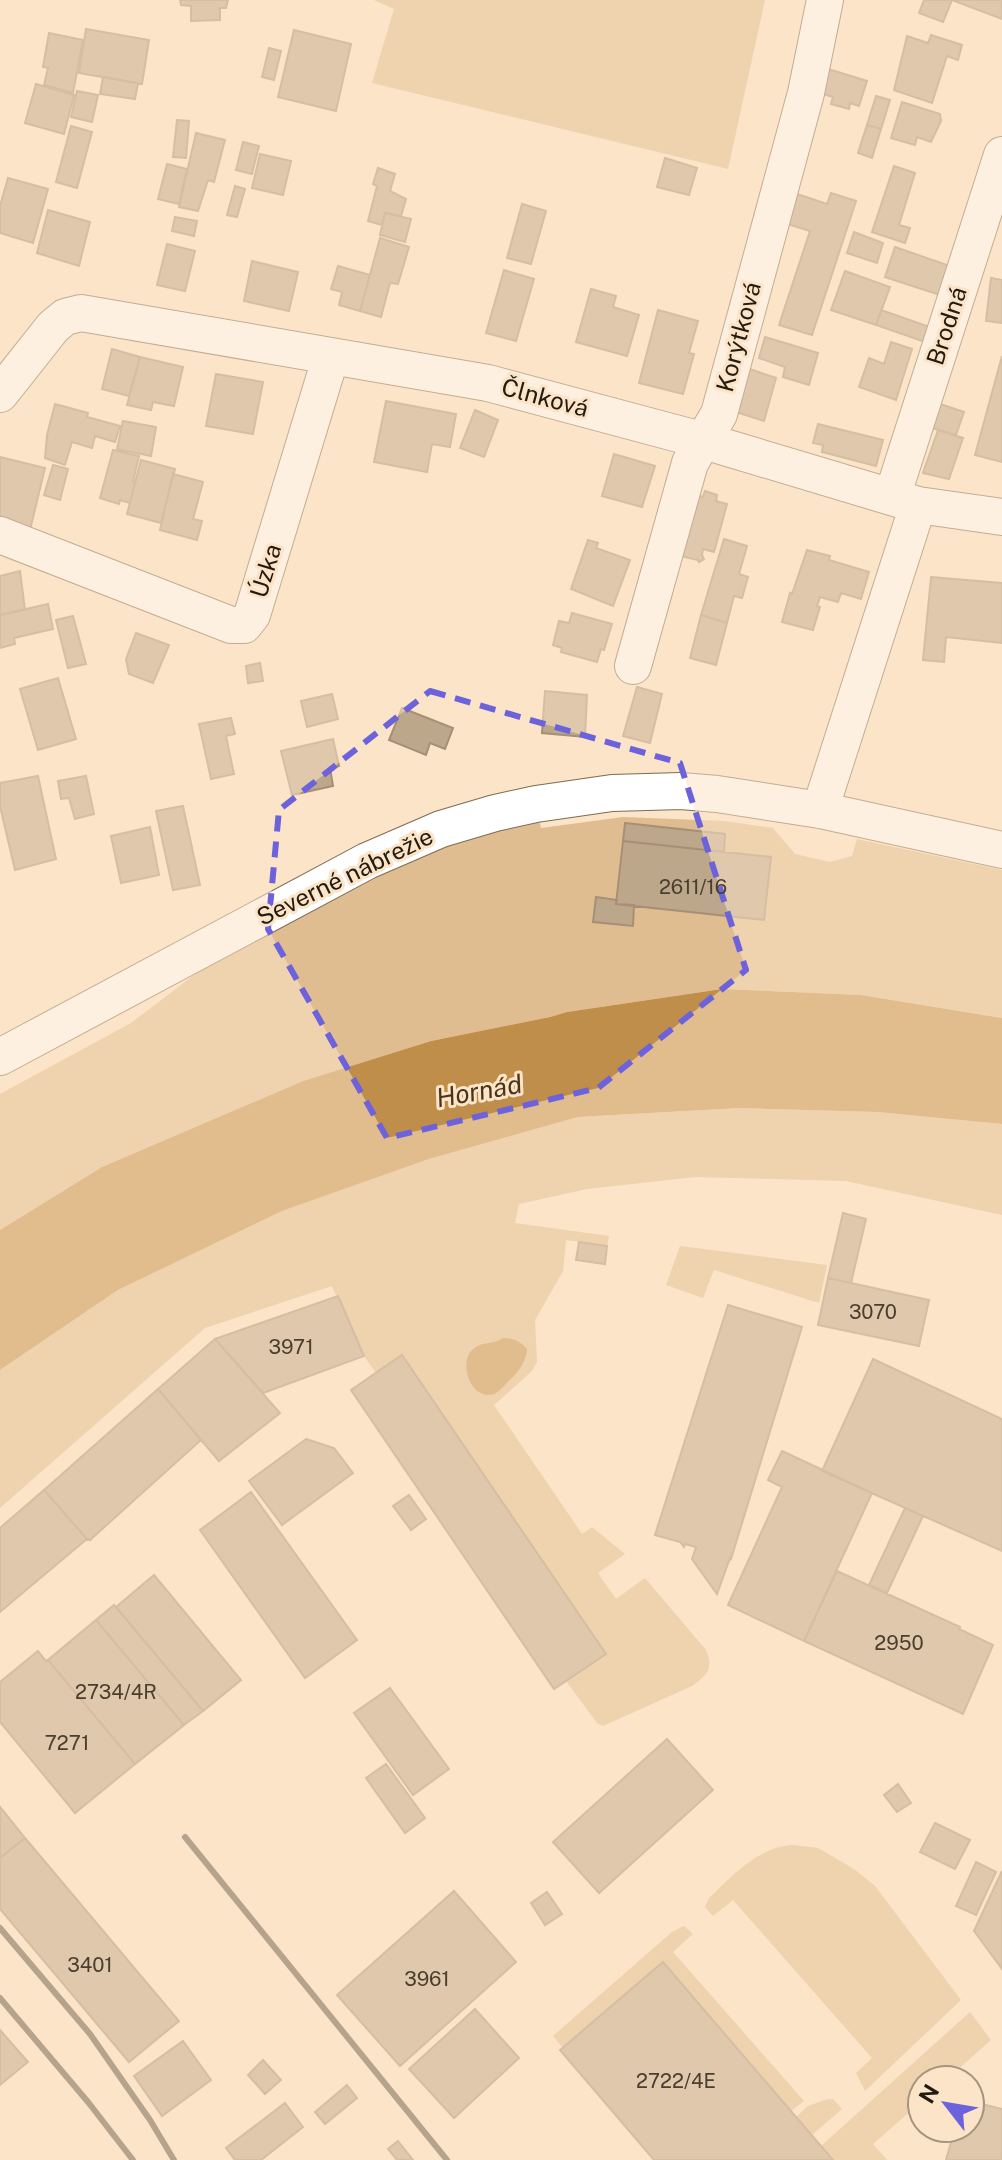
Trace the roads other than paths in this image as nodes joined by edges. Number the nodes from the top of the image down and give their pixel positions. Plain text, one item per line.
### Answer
1 (825, 0) edge
2 (1002, 155) edge
3 (331, 356) junction
4 (0, 394) edge
5 (701, 440) junction
6 (905, 501) junction
7 (1002, 517) edge
8 (0, 535) edge
9 (633, 666) dead end
10 (820, 810) junction
11 (1002, 850) edge
12 (2, 1048) edge

1 - 5 street, Korýtková
2 - 6 street, Brodná
3 - 4 street, Člnková
3 - 5 street, Člnková
3 - 8 street, Úzka
5 - 6 street, Člnková
5 - 9 street, Korýtková
6 - 7 street, Člnková
6 - 10 street, Brodná
10 - 11 street, Severné nábrežie
10 - 12 street, Severné nábrežie

